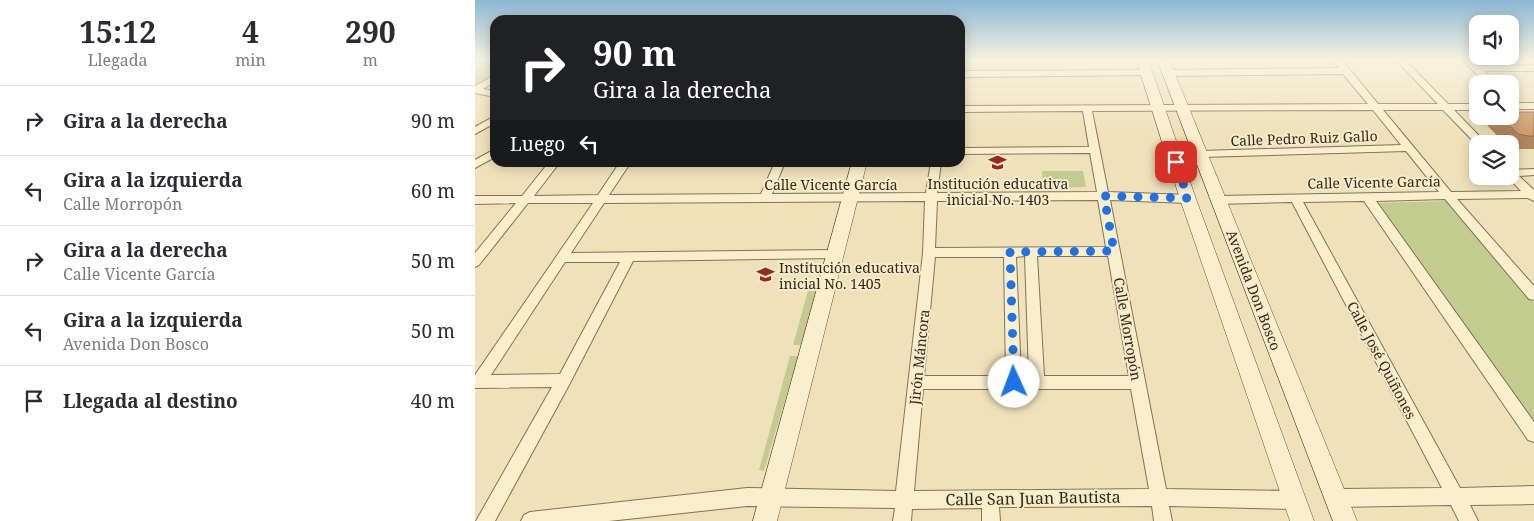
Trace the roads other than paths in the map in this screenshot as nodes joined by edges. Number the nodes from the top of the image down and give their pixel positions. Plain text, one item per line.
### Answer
1 (486, 83) edge
2 (1150, 83) edge
3 (1173, 83) edge
4 (1355, 83) edge
5 (1423, 83) edge
6 (475, 90) edge
7 (490, 93) edge
8 (1158, 106) junction
9 (1519, 106) edge
10 (1534, 106) edge
11 (1182, 107) junction
12 (1375, 107) junction
13 (1469, 107) edge
14 (1087, 108) junction
15 (1447, 108) junction
16 (965, 109) edge
17 (490, 122) edge
18 (475, 132) edge
19 (1473, 135) edge
20 (1409, 148) junction
21 (1095, 150) junction
22 (965, 151) edge
23 (1201, 154) junction
24 (490, 155) edge
25 (475, 165) edge
26 (551, 167) edge
27 (623, 167) edge
28 (778, 167) edge
29 (859, 167) edge
30 (935, 167) edge
31 (1534, 172) edge
32 (1519, 173) edge
33 (1519, 182) edge
34 (1104, 196) junction
35 (1448, 196) junction
36 (1532, 196) edge
37 (851, 198) junction
38 (931, 198) junction
39 (1188, 198) junction
40 (1368, 198) junction
41 (765, 199) junction
42 (1296, 199) junction
43 (475, 200) edge
44 (1219, 200) junction
45 (523, 201) junction
46 (599, 201) junction
47 (1114, 251) junction
48 (1010, 252) junction
49 (1031, 252) junction
50 (929, 253) junction
51 (837, 254) junction
52 (629, 257) junction
53 (562, 258) junction
54 (476, 260) edge
55 (1534, 295) edge
56 (564, 380) junction
57 (477, 382) edge
58 (1014, 382) junction
59 (1037, 382) junction
60 (1138, 382) junction
61 (916, 383) junction
62 (1534, 435) edge
63 (1534, 495) edge
64 (1455, 496) junction
65 (771, 497) junction
66 (1159, 497) junction
67 (990, 498) junction
68 (1336, 498) junction
69 (904, 500) junction
70 (1294, 500) junction
71 (485, 521) edge
72 (530, 521) edge
73 (765, 521) edge
74 (902, 521) edge
75 (991, 521) edge
76 (1163, 521) edge
77 (1302, 521) edge
78 (1345, 521) edge
79 (1469, 521) edge

1 - 6 street
2 - 8 street
3 - 11 street, Avenida Don Bosco
4 - 12 street
5 - 15 street
6 - 7 street
8 - 11 street
8 - 14 street
8 - 39 street
9 - 10 street
11 - 12 street
11 - 23 street, Avenida Don Bosco
12 - 15 street
12 - 20 street
13 - 15 street
14 - 16 street
14 - 21 street, Calle Morropón
15 - 19 street
17 - 18 street
20 - 23 street, Calle Pedro Ruiz Gallo
20 - 35 street
21 - 22 street
21 - 34 street, Calle Morropón
23 - 44 street, Avenida Don Bosco
24 - 25 street
26 - 45 street
27 - 46 street
28 - 41 street
29 - 37 street
30 - 38 street, Jirón Máncora
31 - 32 street
33 - 36 street
34 - 38 street, Calle Vicente García
34 - 39 street, Calle Vicente García
34 - 47 street, Calle Morropón
35 - 36 street, Calle Vicente García
35 - 40 street, Calle Vicente García
35 - 55 street
37 - 38 street, Calle Vicente García
37 - 41 street, Calle Vicente García
37 - 51 street
38 - 50 street, Jirón Máncora
39 - 70 street
40 - 42 street, Calle Vicente García
40 - 62 street
41 - 46 street, Calle Vicente García
42 - 44 street, Calle Vicente García
42 - 64 street, Calle José Quiñones
43 - 45 street, Calle Vicente García
44 - 68 street, Avenida Don Bosco
45 - 46 street, Calle Vicente García
45 - 54 street
46 - 53 street
47 - 49 street
47 - 60 street, Calle Morropón
48 - 49 street
48 - 50 street
48 - 58 street
49 - 59 street
50 - 61 street, Jirón Máncora
51 - 52 street
51 - 65 street
52 - 53 street
52 - 56 street
53 - 57 street
56 - 57 street
56 - 71 street
58 - 59 street
58 - 61 street
59 - 60 street
60 - 66 street, Calle Morropón
61 - 69 street, Jirón Máncora
63 - 64 street
64 - 68 street
64 - 79 street, Calle José Quiñones
65 - 69 street, Calle San Juan Bautista
65 - 72 street, Calle San Juan Bautista
65 - 73 street
66 - 67 street, Calle San Juan Bautista
66 - 70 street, Calle San Juan Bautista
66 - 76 street, Calle Morropón
67 - 69 street, Calle San Juan Bautista
67 - 75 street
68 - 78 street, Avenida Don Bosco
69 - 74 street, Jirón Máncora
70 - 77 street

